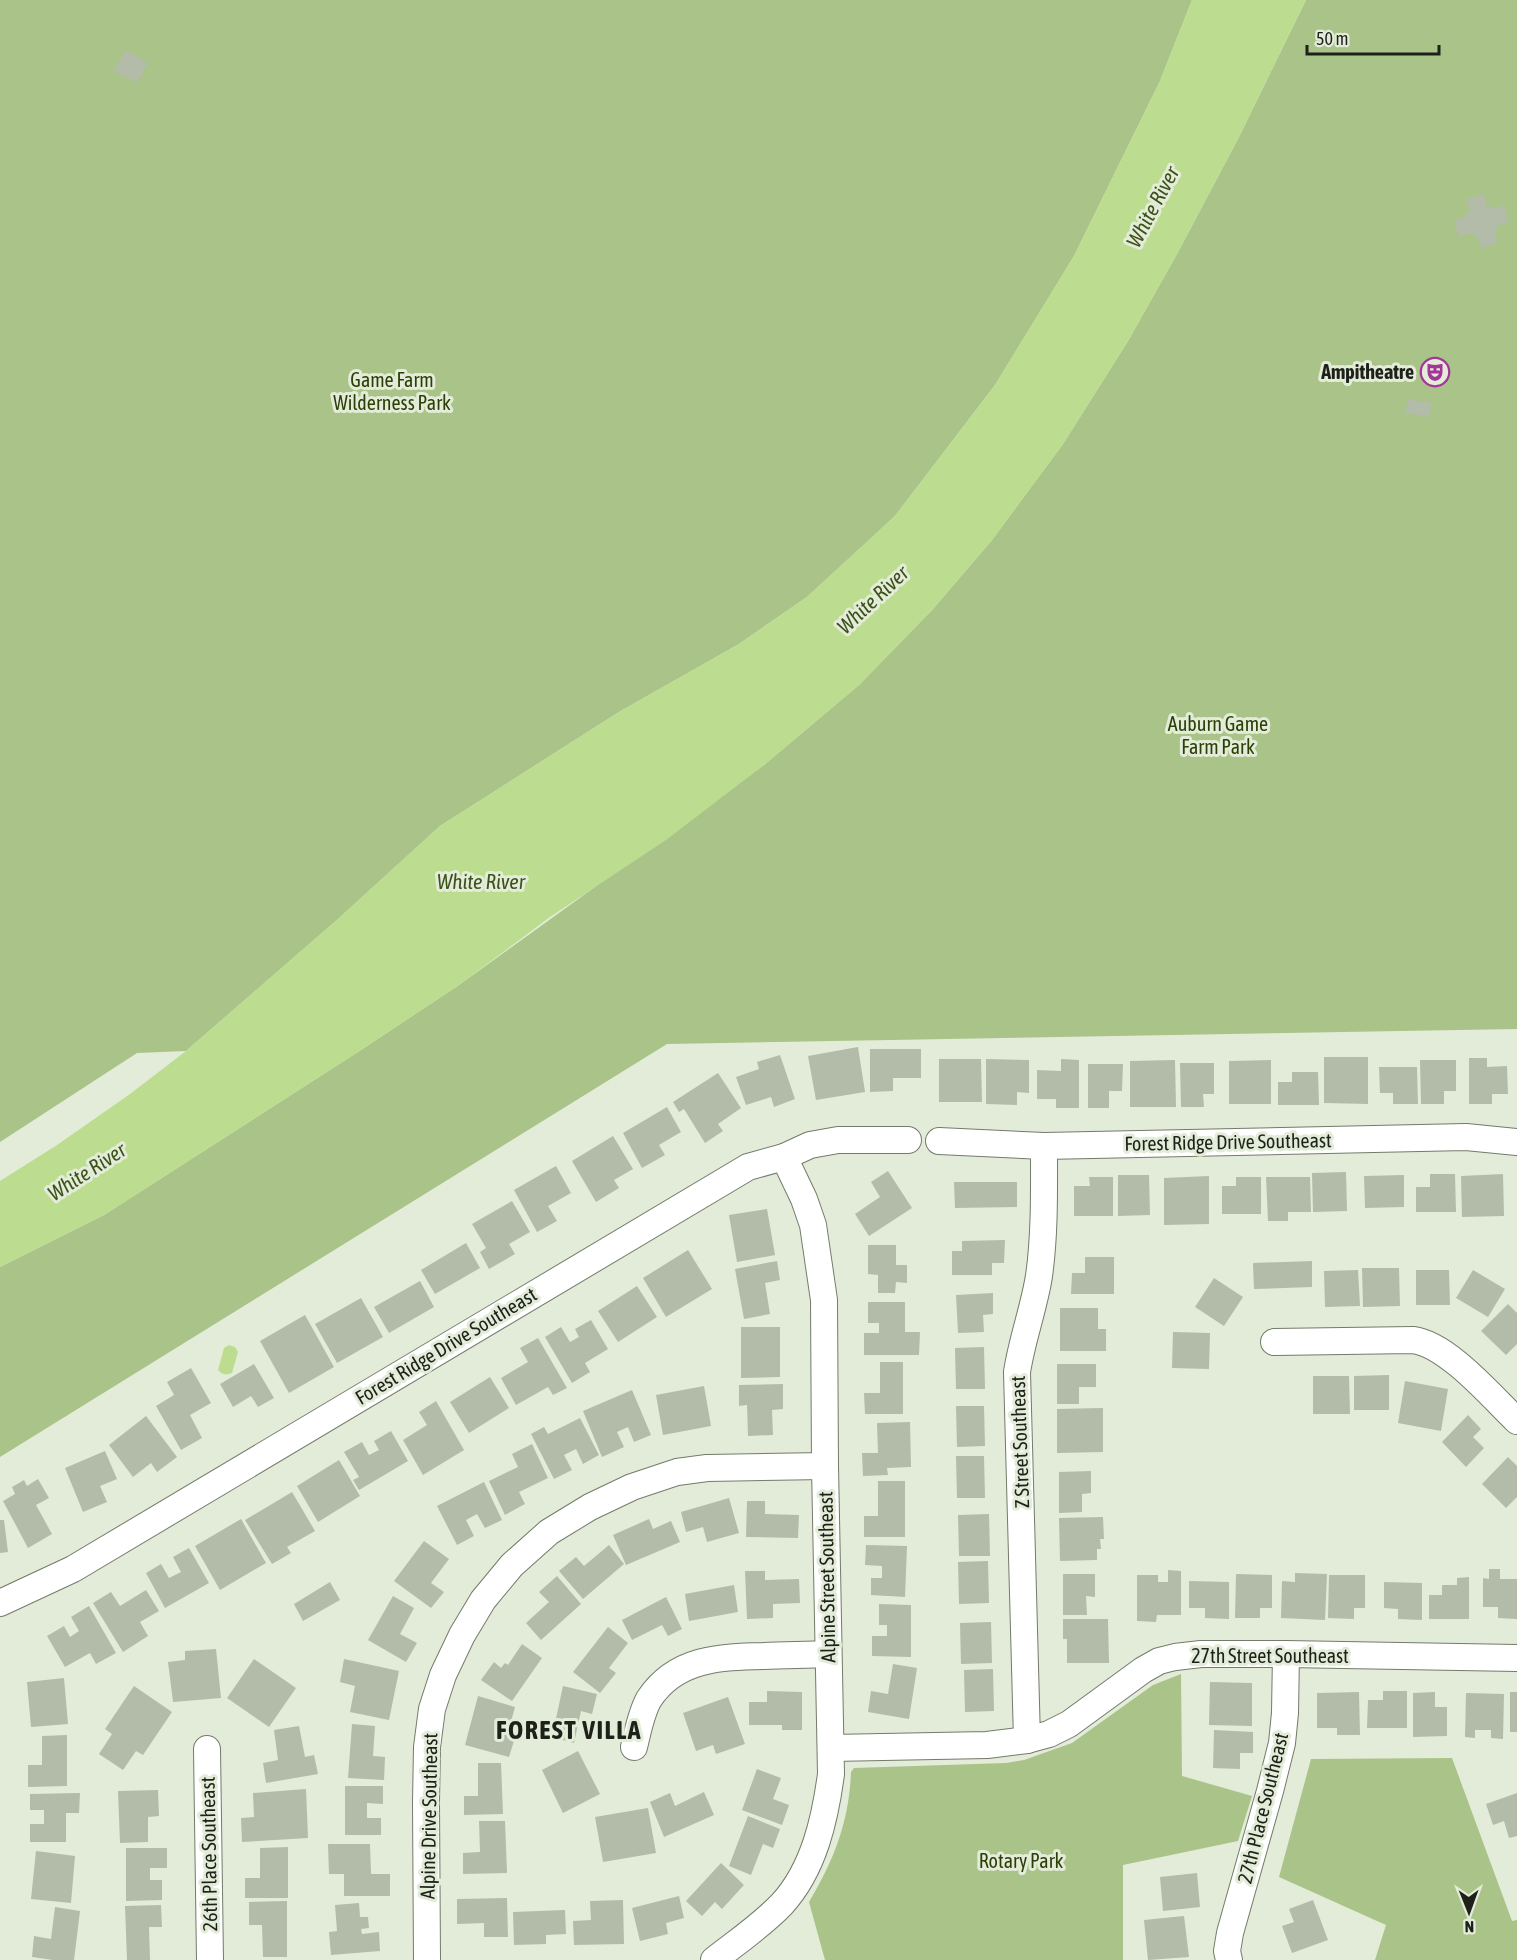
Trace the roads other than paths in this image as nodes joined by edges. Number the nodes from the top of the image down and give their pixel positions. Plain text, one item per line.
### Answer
1 (908, 1140) dead end
2 (939, 1142) dead end
3 (1517, 1142) edge
4 (1044, 1146) junction
5 (784, 1157) junction
6 (1274, 1342) dead end
7 (1517, 1420) edge
8 (825, 1466) junction
9 (0, 1603) edge
10 (1286, 1653) junction
11 (828, 1654) junction
12 (1517, 1658) edge
13 (1028, 1740) junction
14 (634, 1747) dead end
15 (831, 1748) junction
16 (207, 1749) dead end
17 (210, 1960) edge
18 (427, 1960) edge
19 (714, 1960) edge
20 (1229, 1960) edge

1 - 5 street, Forest Ridge Drive Southeast
2 - 4 street, Forest Ridge Drive Southeast
3 - 4 street, Forest Ridge Drive Southeast
4 - 13 street, Z Street Southeast
5 - 8 street, Alpine Street Southeast
5 - 9 street, Forest Ridge Drive Southeast
6 - 7 street
8 - 11 street, Alpine Street Southeast
8 - 18 street, Alpine Drive Southeast
10 - 12 street, 27th Street Southeast
10 - 13 street, 27th Street Southeast
10 - 20 street, 27th Place Southeast
11 - 14 street
11 - 15 street, Alpine Street Southeast
13 - 15 street, 27th Street Southeast
15 - 19 street, Alpine Street Southeast
16 - 17 street, 26th Place Southeast

